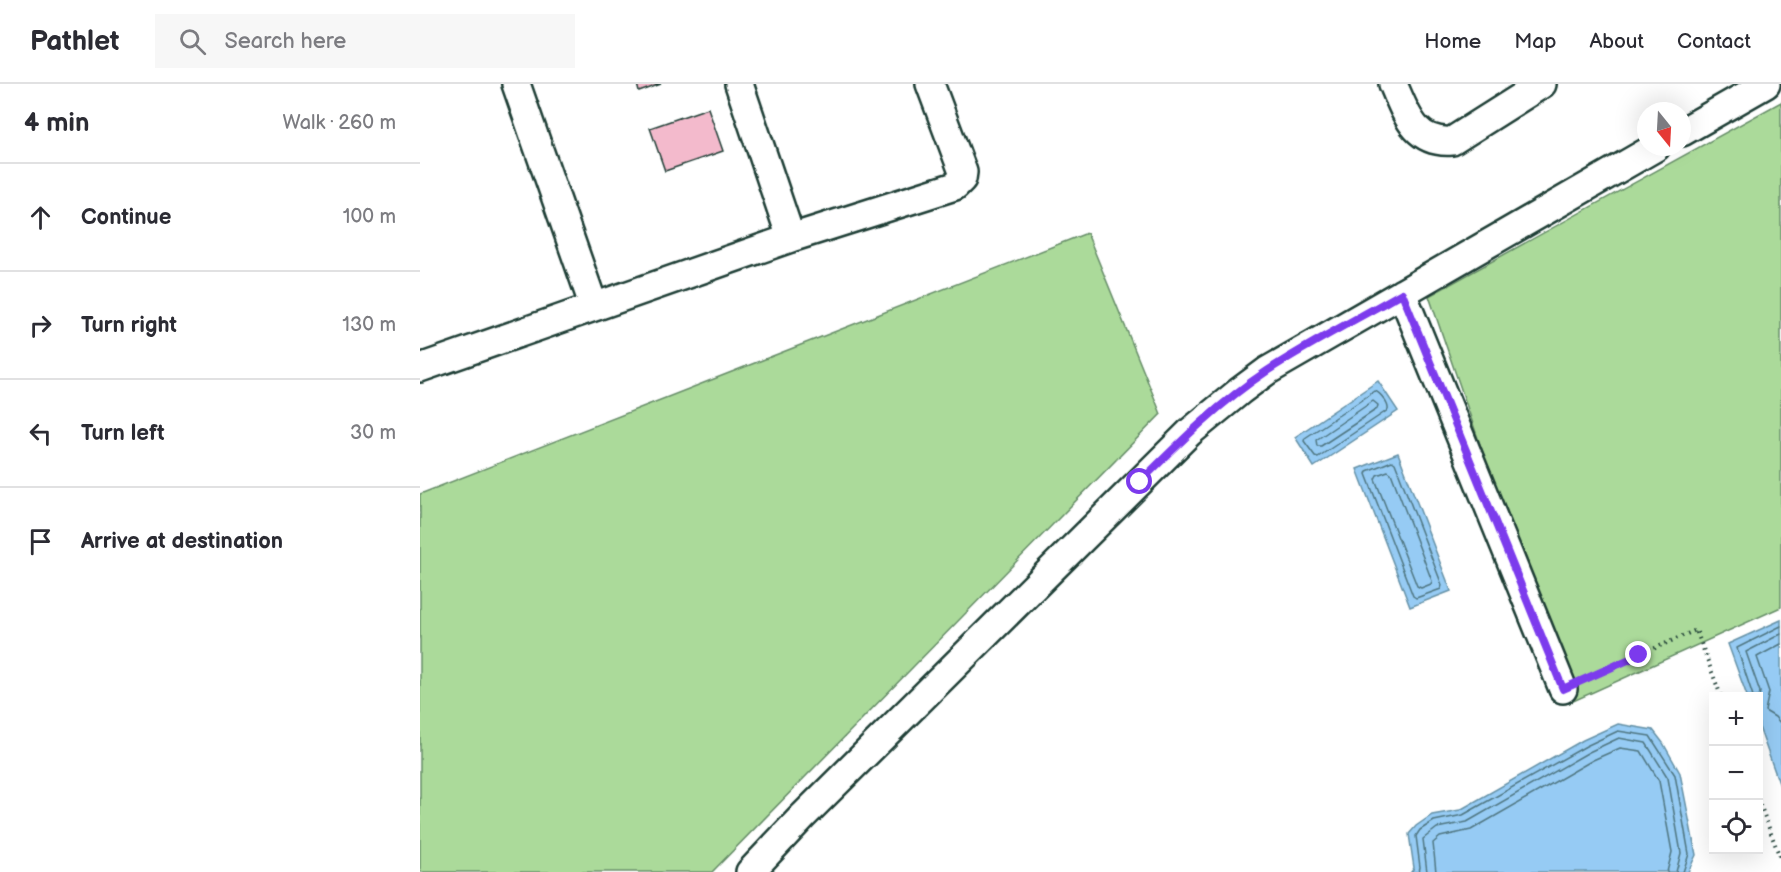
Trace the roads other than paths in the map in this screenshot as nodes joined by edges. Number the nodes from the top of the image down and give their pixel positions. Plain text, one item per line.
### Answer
1 (516, 84) edge
2 (739, 84) edge
3 (930, 84) edge
4 (1393, 84) edge
5 (1542, 84) edge
6 (1766, 84) edge
7 (1691, 127) edge
8 (1640, 156) edge
9 (791, 238) junction
10 (1402, 293) junction
11 (594, 307) junction
12 (420, 368) edge
13 (1563, 689) road end
14 (750, 872) edge

1 - 11 street
2 - 9 street
3 - 9 street
4 - 5 street
6 - 7 street
8 - 10 street
9 - 11 street
10 - 13 street
10 - 14 street
11 - 12 street

